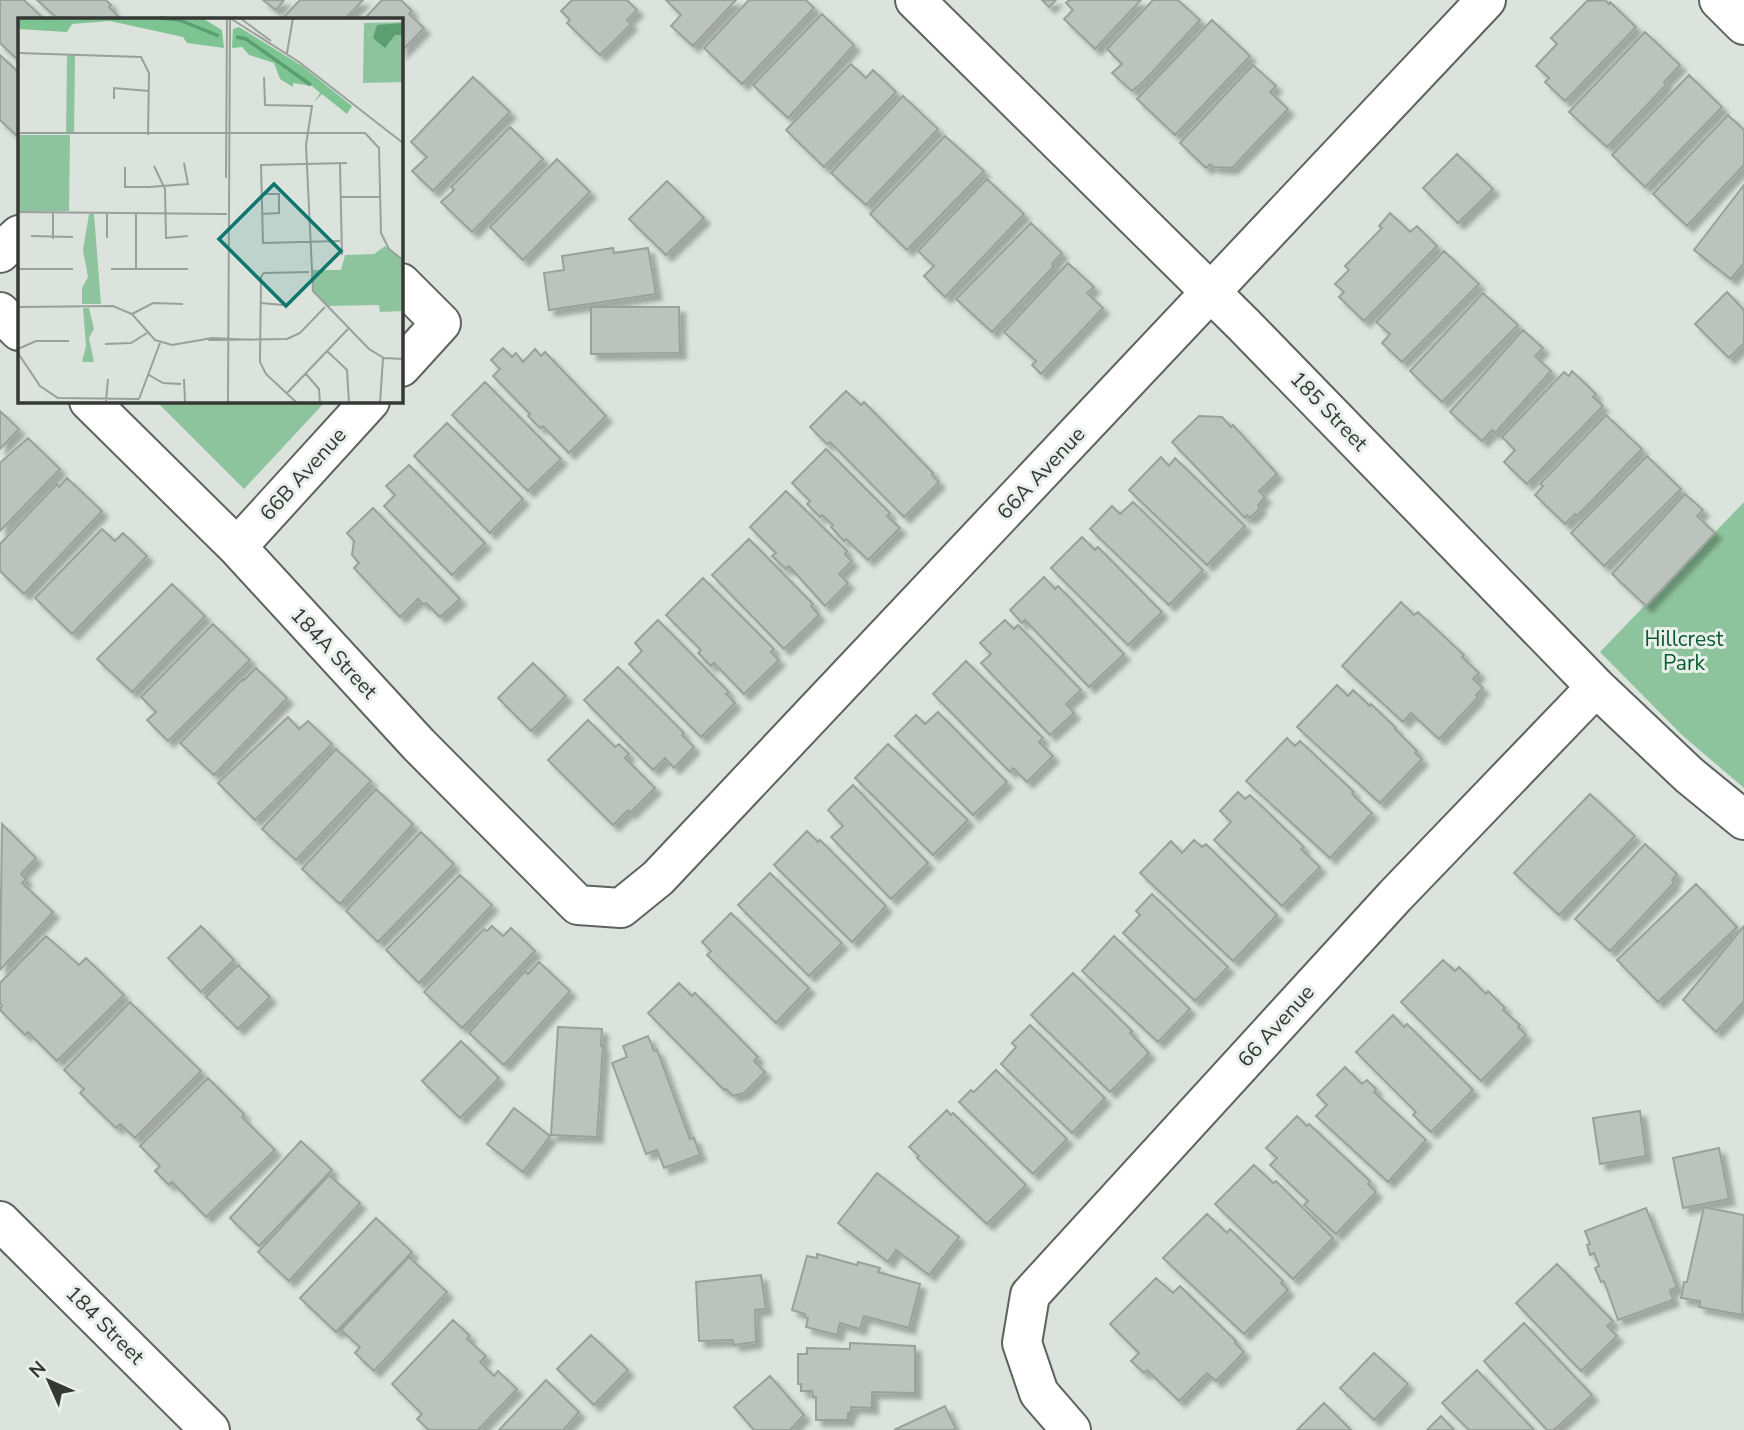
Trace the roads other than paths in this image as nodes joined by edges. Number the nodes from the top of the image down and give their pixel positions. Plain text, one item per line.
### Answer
1 (915, 0) edge
2 (1486, 0) edge
3 (1718, 0) edge
4 (1744, 25) edge
5 (18, 235) edge
6 (0, 253) edge
7 (402, 284) edge
8 (1211, 291) junction
9 (0, 312) edge
10 (18, 330) edge
11 (402, 366) edge
12 (90, 402) edge
13 (369, 402) edge
14 (237, 547) junction
15 (1596, 687) junction
16 (1744, 820) edge
17 (578, 905) joint
18 (0, 1221) edge
19 (210, 1430) edge
20 (1071, 1430) edge

1 - 8 street, 185 Street
2 - 8 street, 66A Avenue
3 - 4 street
5 - 6 street
7 - 11 street
8 - 15 street, 185 Street
8 - 17 street, 66A Avenue
9 - 10 street
12 - 14 street, 184A Street
13 - 14 street, 66B Avenue
14 - 17 street, 184A Street
15 - 16 street, 185 Street
15 - 20 street, 66 Avenue
18 - 19 street, 184 Street

